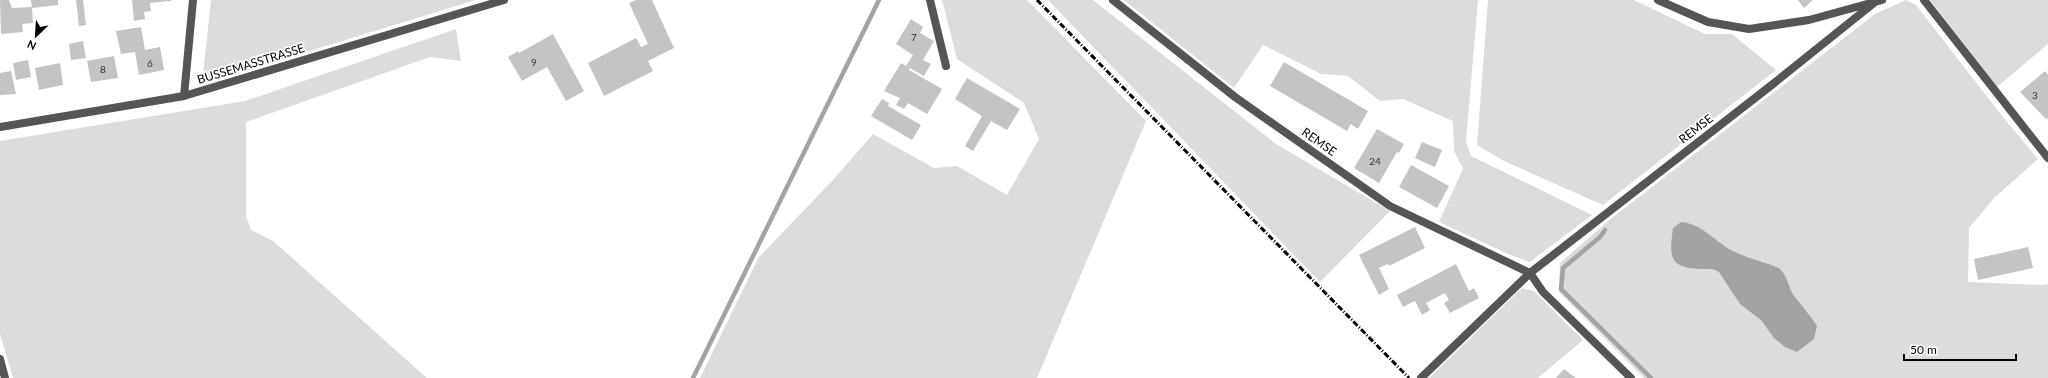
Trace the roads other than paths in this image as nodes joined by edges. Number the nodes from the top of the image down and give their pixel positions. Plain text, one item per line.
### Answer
1 (193, 0) edge
2 (504, 0) edge
3 (930, 0) edge
4 (1113, 0) edge
5 (1658, 0) edge
6 (1924, 0) edge
7 (1878, 1) edge
8 (946, 66) dead end
9 (184, 96) junction
10 (0, 127) edge
11 (2048, 158) edge
12 (1530, 273) junction
13 (0, 358) edge
14 (5, 378) edge
15 (1422, 378) edge
16 (1631, 378) edge

1 - 9 street
2 - 9 street, BUSSEMASSTRASSE
3 - 8 street
4 - 12 street, REMSE
5 - 7 street
6 - 11 street
7 - 12 street, REMSE
9 - 10 street, BUSSEMASSTRASSE
12 - 15 street, REMSE
12 - 16 street
13 - 14 street

